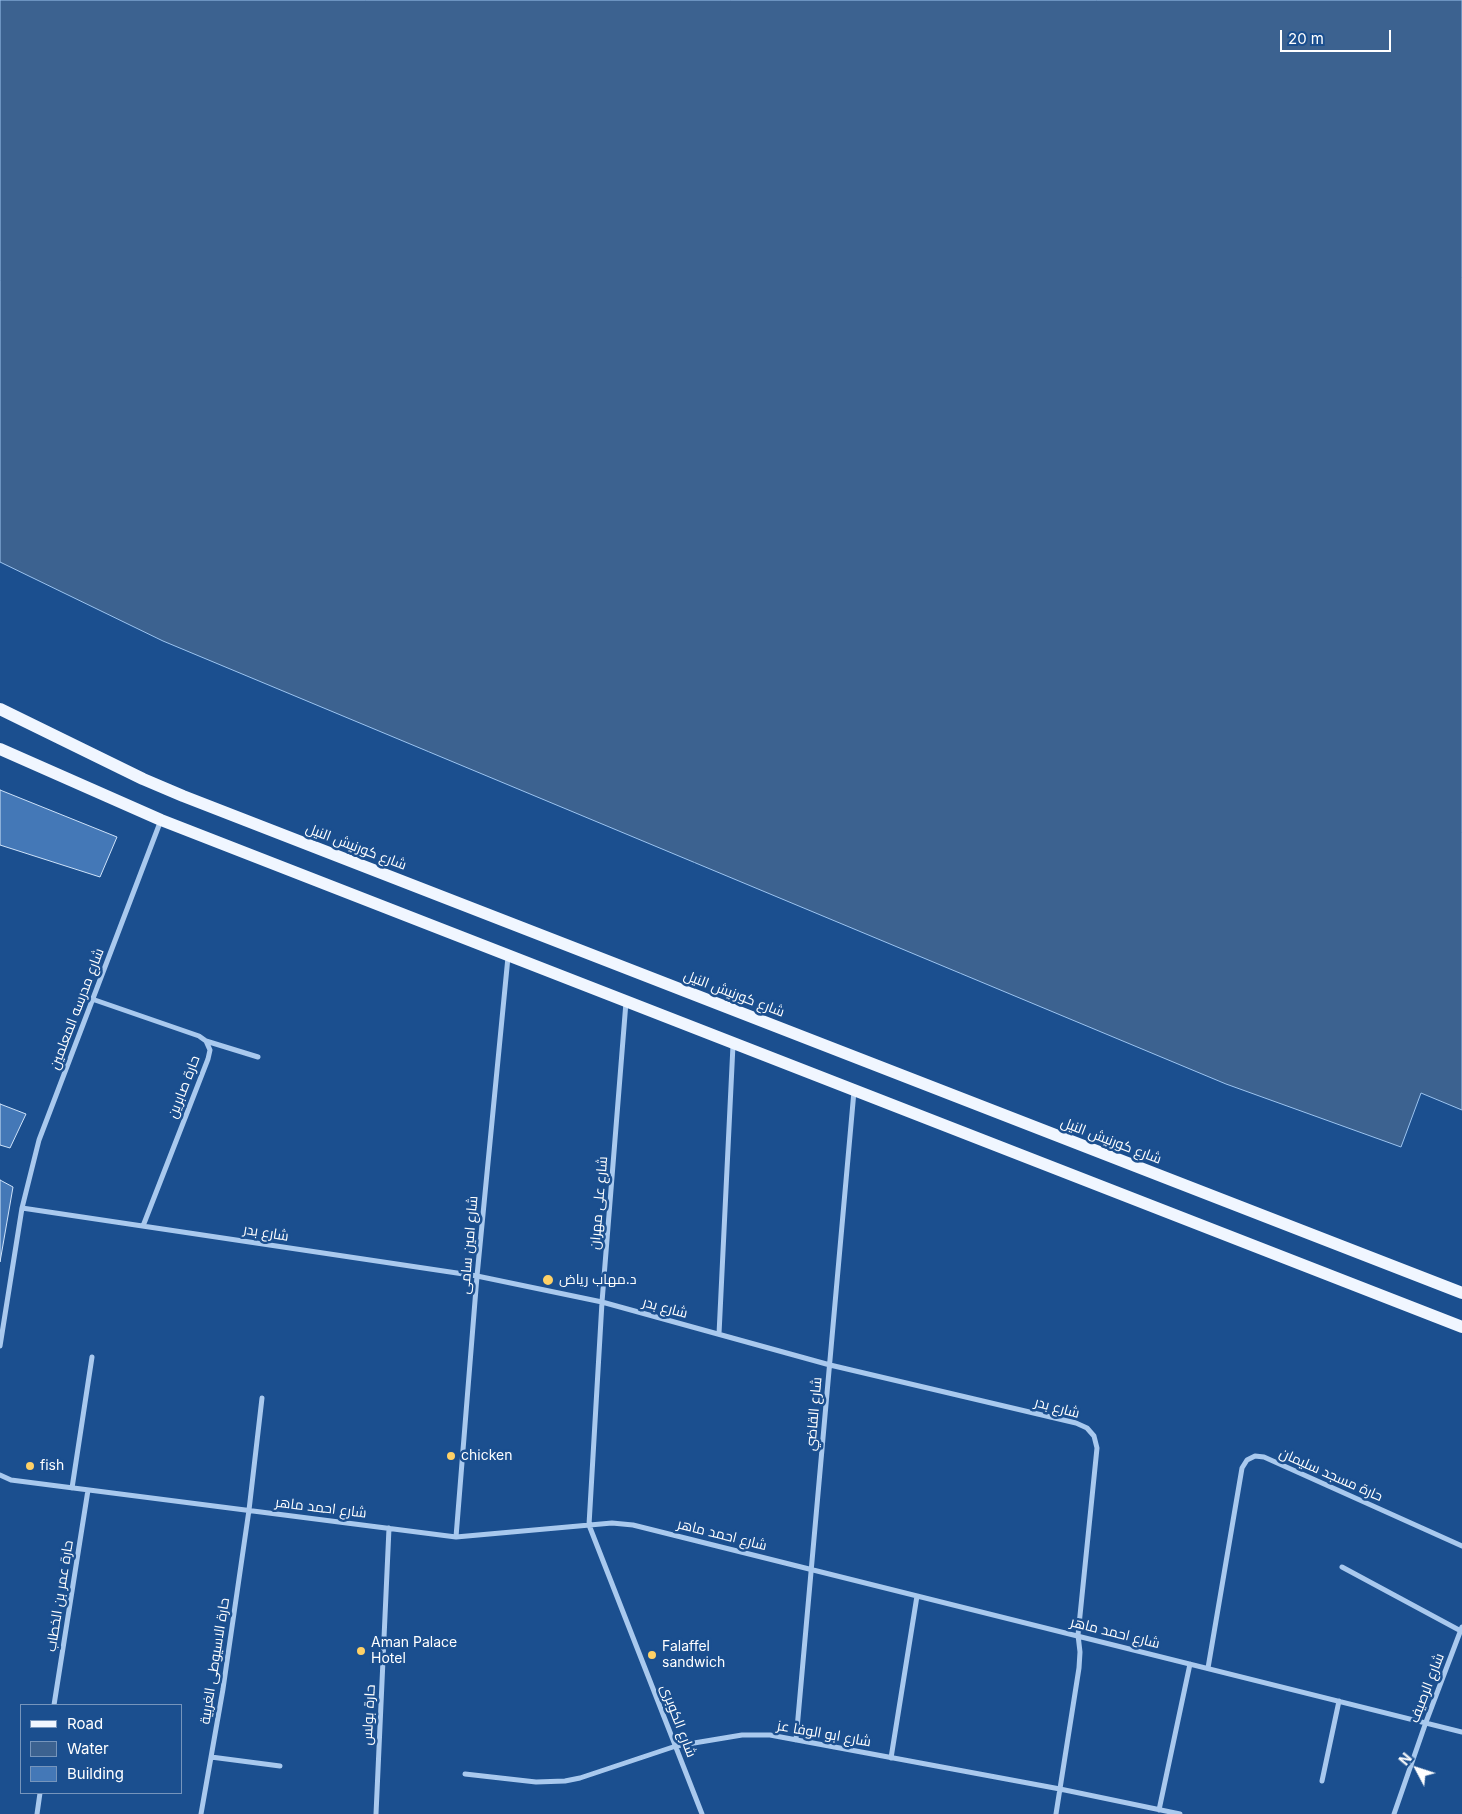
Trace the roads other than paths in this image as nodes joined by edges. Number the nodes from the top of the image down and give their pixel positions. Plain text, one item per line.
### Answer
1 (0, 709) edge
2 (0, 749) edge
3 (161, 820) junction
4 (509, 956) junction
5 (92, 999) junction
6 (626, 1002) junction
7 (206, 1041) junction
8 (733, 1043) junction
9 (258, 1058) dead end
10 (854, 1090) junction
11 (22, 1208) junction
12 (143, 1226) junction
13 (477, 1276) junction
14 (1462, 1293) edge
15 (602, 1302) junction
16 (1462, 1327) edge
17 (719, 1334) junction
18 (0, 1346) edge
19 (92, 1357) dead end
20 (830, 1365) junction
21 (262, 1398) dead end
22 (0, 1475) edge
23 (72, 1488) junction
24 (88, 1490) junction
25 (249, 1510) junction
26 (589, 1525) junction
27 (389, 1528) junction
28 (456, 1537) junction
29 (1462, 1546) edge
30 (1342, 1567) dead end
31 (812, 1569) junction
32 (917, 1596) junction
33 (1461, 1629) edge
34 (1078, 1635) junction
35 (1190, 1664) junction
36 (1208, 1668) junction
37 (1339, 1700) junction
38 (54, 1704) edge
39 (1426, 1722) junction
40 (1462, 1732) edge
41 (796, 1740) junction
42 (676, 1746) junction
43 (211, 1757) junction
44 (892, 1758) junction
45 (280, 1766) dead end
46 (464, 1774) dead end
47 (1322, 1781) dead end
48 (1060, 1789) junction
49 (40, 1794) edge
50 (1148, 1808) junction
51 (1159, 1810) junction
52 (37, 1814) edge
53 (201, 1814) edge
54 (376, 1814) edge
55 (702, 1814) edge
56 (1056, 1814) edge
57 (1148, 1814) edge
58 (1180, 1814) edge
59 (1394, 1814) edge

1 - 14 main road, شارع كورنيش النيل
2 - 3 main road
3 - 4 main road
3 - 5 street, شارع مدرسه المعلمين
4 - 6 main road
4 - 13 street, شارع امين سامى
5 - 7 street, حارة صابرين
5 - 11 street, شارع مدرسه المعلمين
6 - 8 main road
6 - 15 street, شارع على مهران
7 - 9 street
7 - 12 street, حارة صابرين
8 - 10 main road
8 - 17 street
10 - 16 main road
10 - 20 street, شارع القاضي
11 - 12 street, شارع بدر
11 - 18 street
12 - 13 street, شارع بدر
13 - 15 street, شارع بدر
13 - 28 street, شارع امين سامى
15 - 17 street, شارع بدر
15 - 26 street, شارع على مهران
17 - 20 street, شارع بدر
19 - 23 street
20 - 31 street, شارع القاضي
20 - 34 street, شارع بدر
21 - 25 street, حارة الاسيوطى الغربية
22 - 23 street, شارع احمد ماهر
23 - 24 street, شارع احمد ماهر
24 - 25 street, شارع احمد ماهر
24 - 38 street, حارة عمر بن الخطاب
25 - 27 street, شارع احمد ماهر
25 - 43 street, حارة الاسيوطى الغربية
26 - 28 street, شارع احمد ماهر
26 - 31 street, شارع احمد ماهر
26 - 42 street, شارع الكوبرى
27 - 28 street, شارع احمد ماهر
27 - 54 street, حارة بولس
29 - 36 street, حارة مسجد سليمان
30 - 33 street
31 - 32 street, شارع احمد ماهر
31 - 41 street, شارع القاضي
32 - 34 street, شارع احمد ماهر
32 - 44 street
33 - 39 street, شارع الرصيف
34 - 35 street, شارع احمد ماهر
34 - 48 street, شارع بدر
35 - 36 street, شارع احمد ماهر
35 - 51 street
36 - 37 street, شارع احمد ماهر
37 - 39 street, شارع احمد ماهر
37 - 47 street
39 - 40 street, شارع احمد ماهر
39 - 59 street, شارع الرصيف
41 - 42 street, شارع ابو الوفا عز
41 - 44 street, شارع ابو الوفا عز
42 - 46 street, شارع ابو الوفا عز
42 - 55 street, شارع الكوبرى
43 - 45 street
43 - 53 street, حارة الاسيوطى الغربية
44 - 48 street, شارع ابو الوفا عز
48 - 50 street, شارع ابو الوفا عز
48 - 56 street, شارع بدر
49 - 52 street
50 - 51 street, شارع ابو الوفا عز
50 - 57 street
51 - 58 street, شارع ابو الوفا عز

